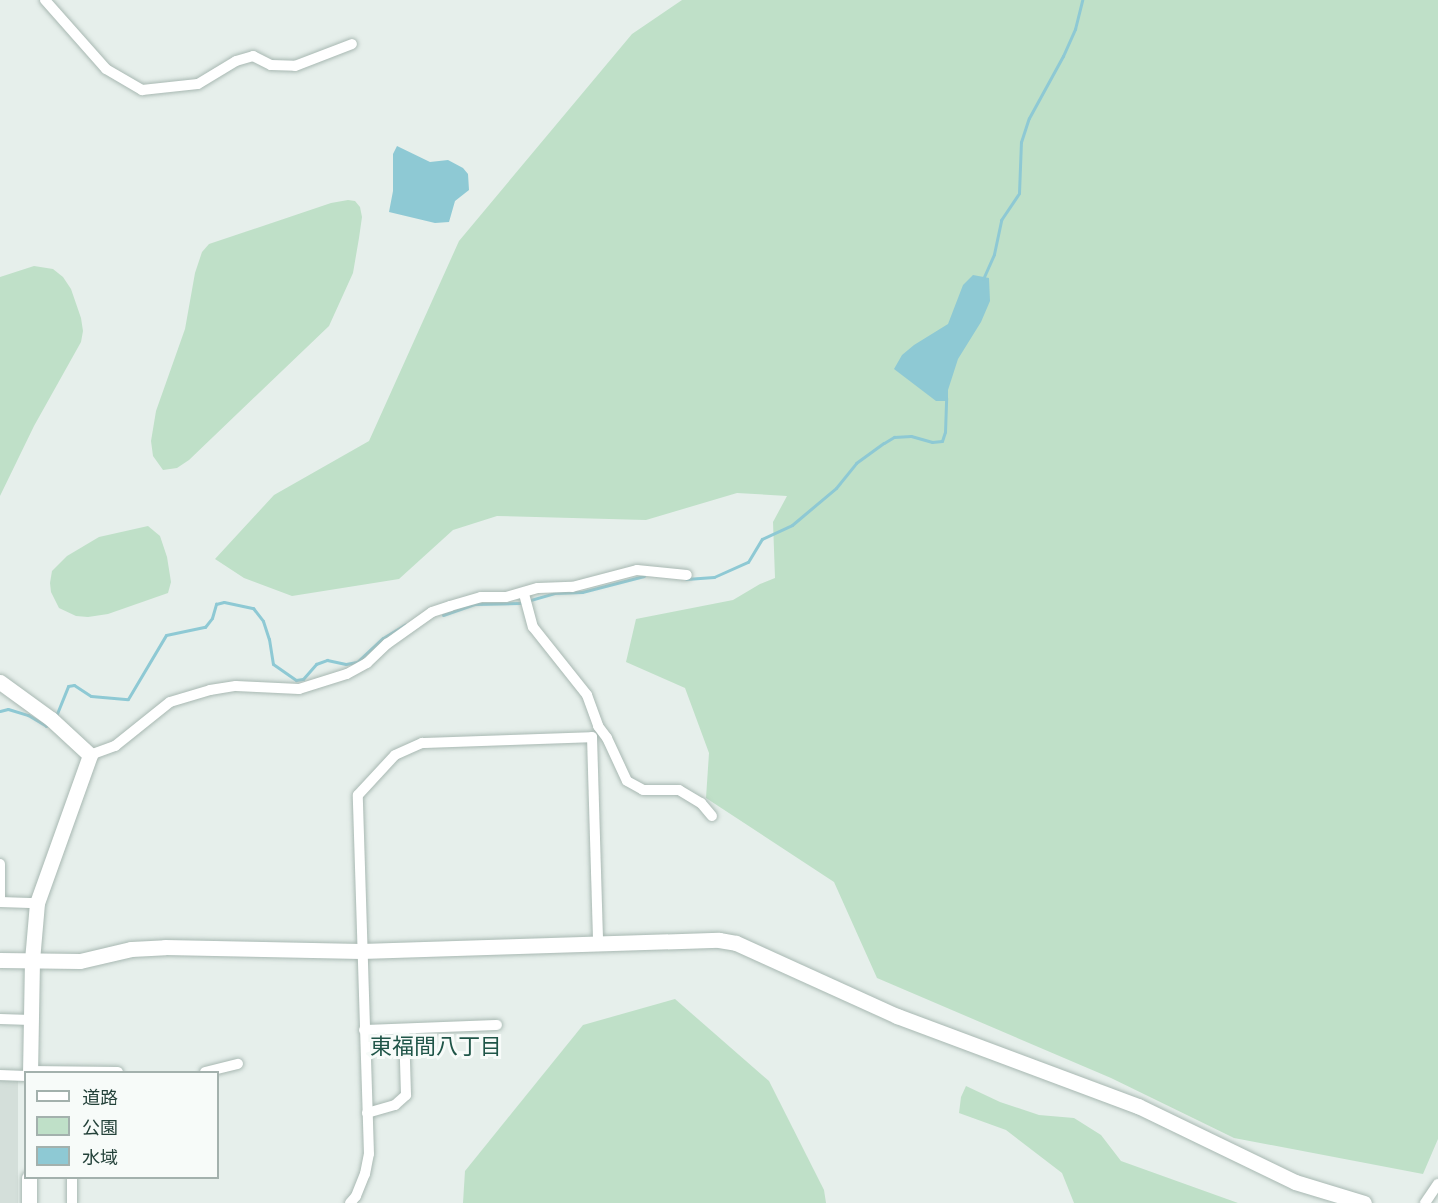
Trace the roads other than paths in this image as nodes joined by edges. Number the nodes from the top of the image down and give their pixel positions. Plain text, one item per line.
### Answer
1 (45, 0) edge
2 (352, 44) dead end
3 (687, 575) dead end
4 (524, 594) junction
5 (0, 682) edge
6 (597, 726) junction
7 (592, 737) junction
8 (90, 754) junction
9 (712, 816) dead end
10 (0, 864) edge
11 (0, 902) edge
12 (37, 903) junction
13 (598, 944) junction
14 (361, 951) junction
15 (0, 960) edge
16 (32, 960) junction
17 (0, 1019) edge
18 (31, 1020) junction
19 (497, 1025) dead end
20 (364, 1029) junction
21 (404, 1029) junction
22 (238, 1064) dead end
23 (28, 1071) edge
24 (209, 1071) edge
25 (24, 1073) edge
26 (0, 1075) edge
27 (367, 1113) junction
28 (29, 1179) edge
29 (72, 1179) edge
30 (1438, 1184) edge
31 (29, 1203) edge
32 (72, 1203) edge
33 (350, 1203) edge
34 (1364, 1203) edge
35 (1425, 1203) edge

1 - 2 street
3 - 4 street
4 - 6 street
4 - 8 street
5 - 8 street
6 - 7 street
6 - 9 street
7 - 13 street
7 - 14 street
8 - 12 street
10 - 11 street
11 - 12 street
12 - 16 street
13 - 14 street
13 - 34 street
14 - 16 street
14 - 20 street
15 - 16 street
16 - 18 street
17 - 18 street
18 - 23 street
19 - 21 street
20 - 21 street
20 - 27 street
21 - 27 street
22 - 24 street
25 - 26 street
27 - 33 street
28 - 31 street
29 - 32 street
30 - 35 street

